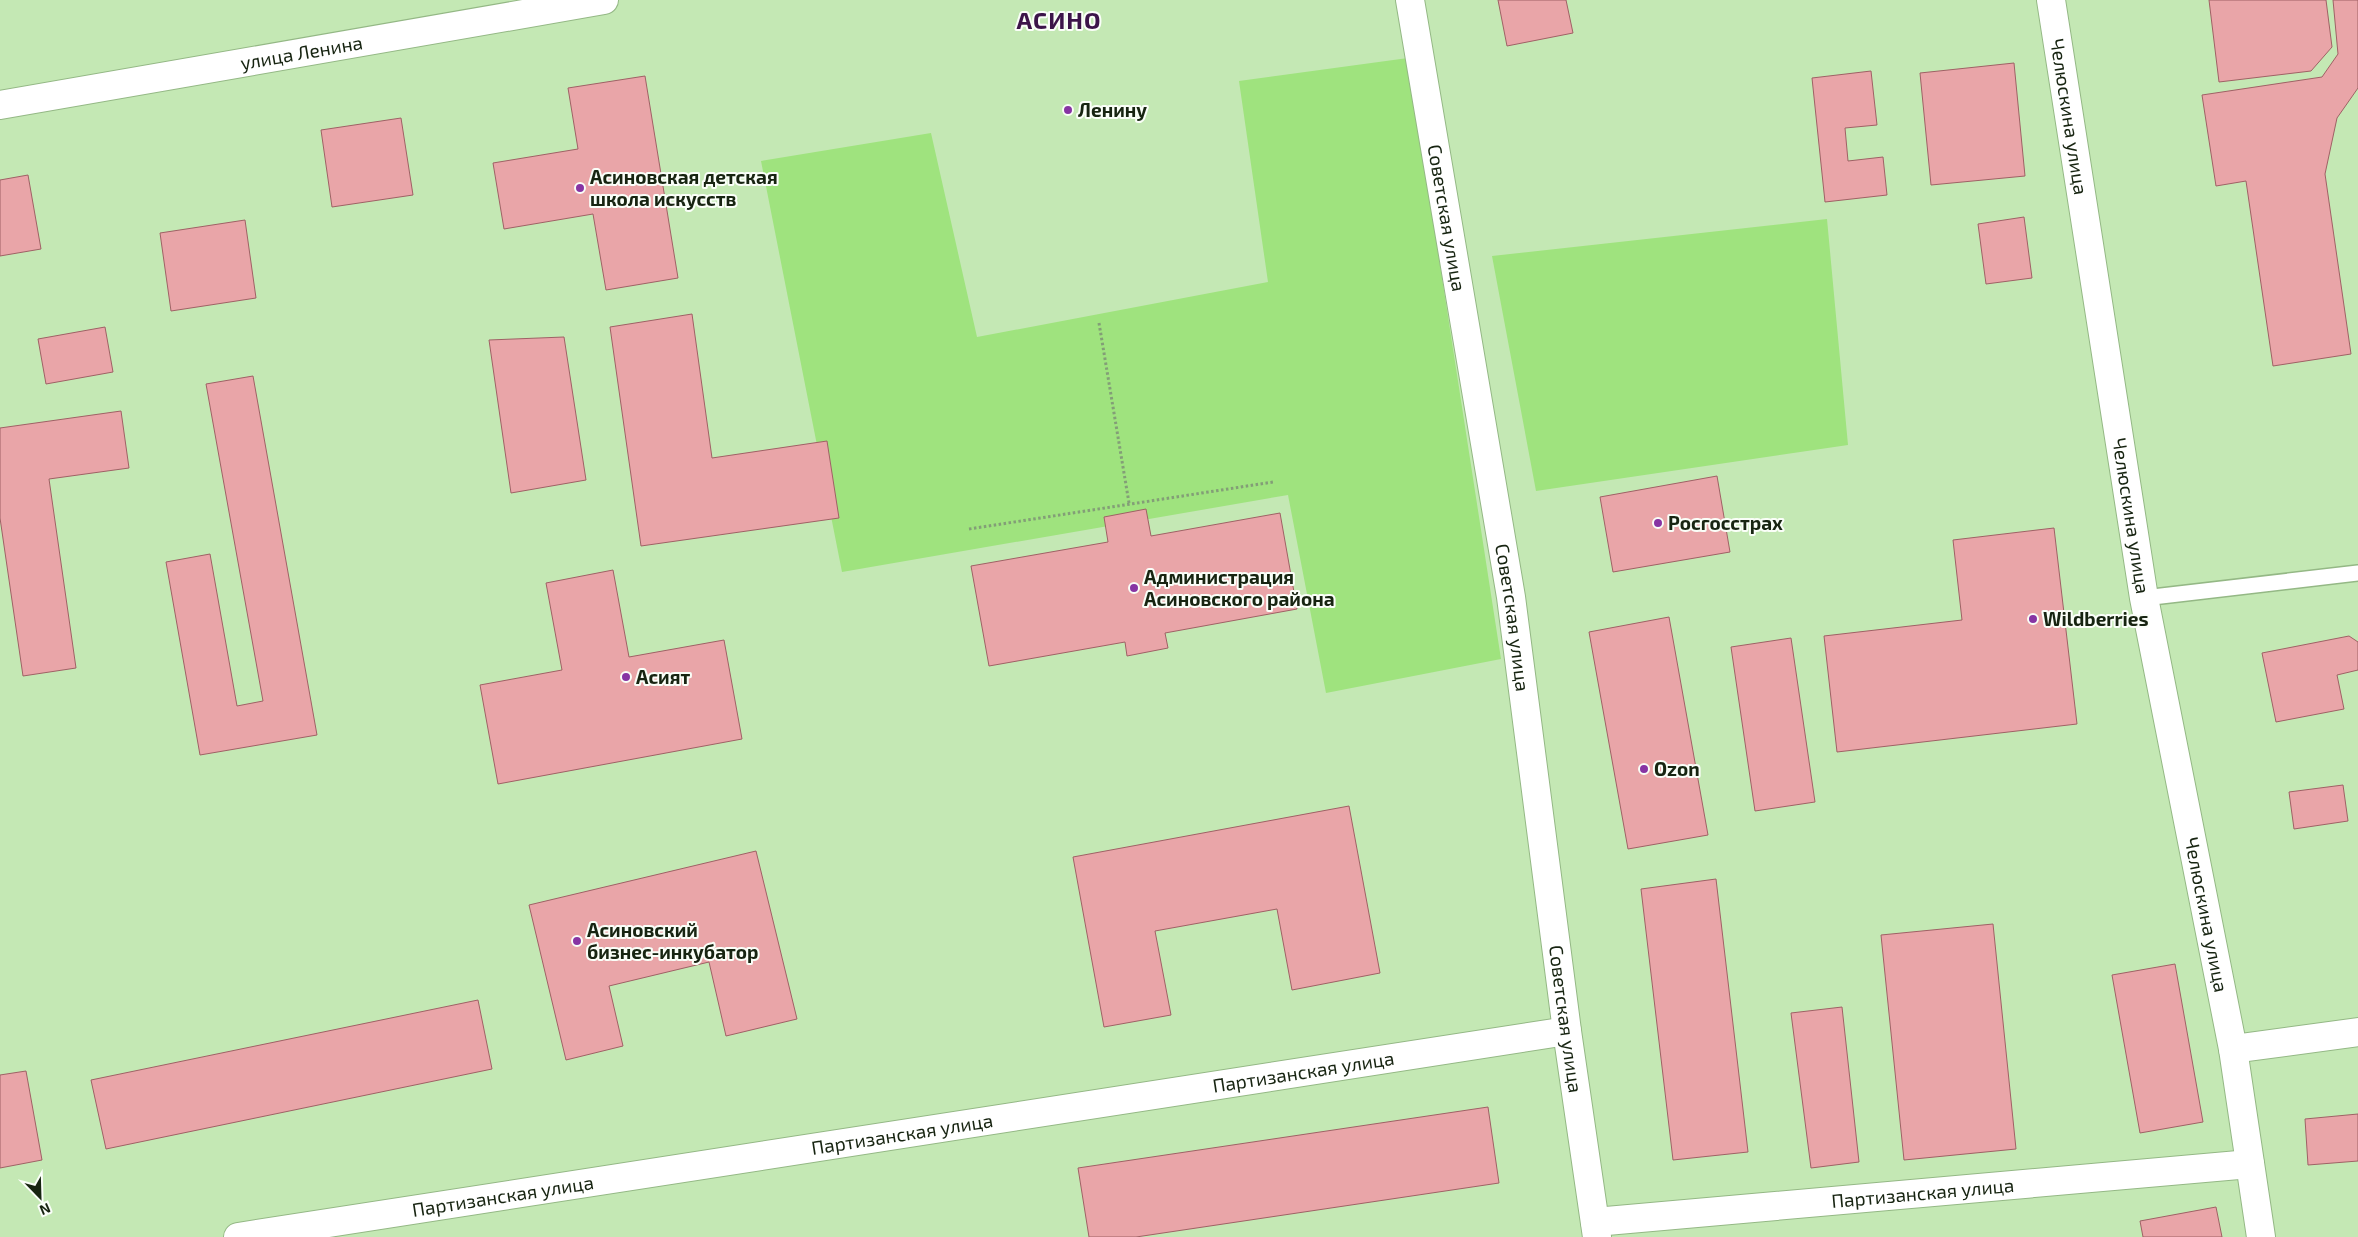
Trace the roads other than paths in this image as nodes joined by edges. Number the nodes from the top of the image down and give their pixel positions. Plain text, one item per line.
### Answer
1 (604, 0) edge
2 (1410, 0) edge
3 (2051, 0) edge
4 (0, 105) edge
5 (2358, 573) edge
6 (2144, 598) junction
7 (1567, 1031) junction
8 (2358, 1032) edge
9 (2233, 1049) junction
10 (2250, 1164) junction
11 (1596, 1230) edge
12 (238, 1237) edge
13 (2261, 1237) edge

1 - 4 street, улица Ленина
2 - 7 street, Советская улица
3 - 6 street, Челюскина улица
5 - 6 lane
6 - 9 street, Челюскина улица
7 - 11 street, Советская улица
7 - 12 street, Партизанская улица
8 - 9 street
9 - 10 street, Челюскина улица
10 - 11 street, Партизанская улица
10 - 13 street, Челюскина улица

